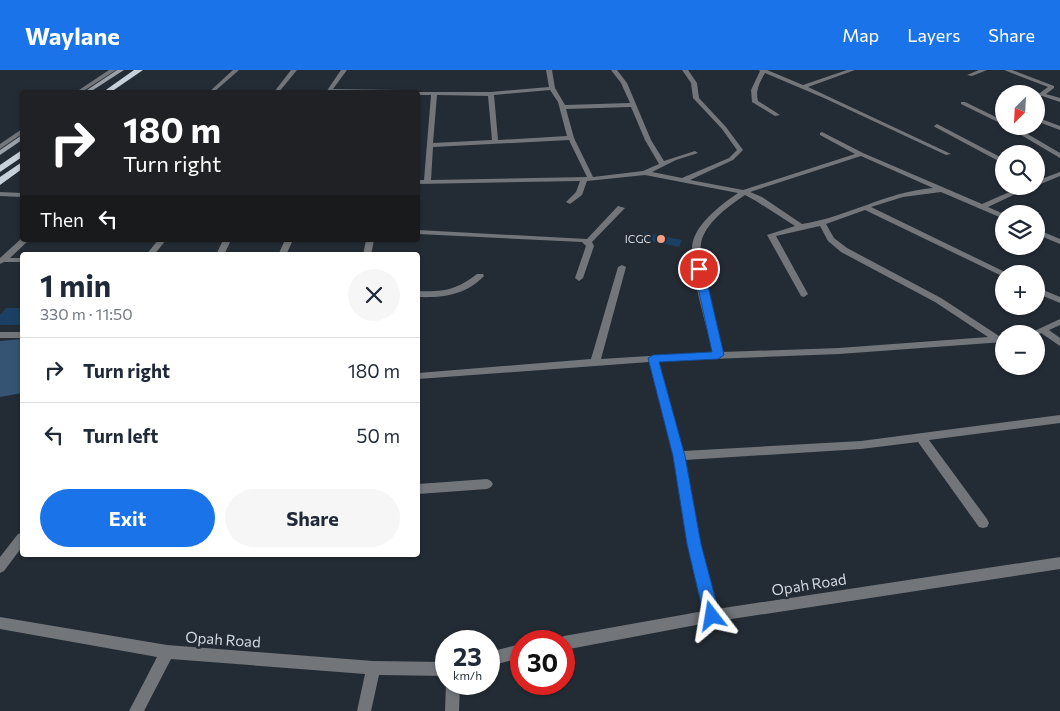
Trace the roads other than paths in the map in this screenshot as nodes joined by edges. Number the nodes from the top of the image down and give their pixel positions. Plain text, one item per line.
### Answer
1 (112, 70) edge
2 (121, 70) edge
3 (236, 70) edge
4 (294, 70) edge
5 (344, 70) edge
6 (549, 70) edge
7 (614, 70) edge
8 (684, 70) edge
9 (762, 70) edge
10 (852, 70) edge
11 (984, 70) edge
12 (1007, 70) edge
13 (143, 71) edge
14 (970, 75) dead end
15 (803, 87) junction
16 (552, 88) junction
17 (82, 90) edge
18 (91, 90) edge
19 (110, 90) edge
20 (122, 90) edge
21 (213, 90) edge
22 (278, 90) edge
23 (329, 90) edge
24 (1045, 92) edge
25 (420, 93) edge
26 (434, 94) junction
27 (492, 94) junction
28 (1045, 96) edge
29 (1060, 100) edge
30 (963, 103) dead end
31 (632, 105) junction
32 (563, 107) junction
33 (777, 115) dead end
34 (995, 118) edge
35 (1045, 122) edge
36 (937, 126) dead end
37 (1060, 128) edge
38 (20, 132) edge
39 (822, 134) dead end
40 (1024, 135) edge
41 (20, 138) edge
42 (571, 138) junction
43 (495, 142) junction
44 (430, 145) junction
45 (0, 147) edge
46 (0, 153) edge
47 (695, 153) dead end
48 (20, 154) edge
49 (861, 154) junction
50 (948, 154) dead end
51 (1060, 156) edge
52 (995, 157) edge
53 (662, 164) junction
54 (20, 167) edge
55 (0, 169) edge
56 (644, 172) junction
57 (1060, 174) edge
58 (587, 179) junction
59 (683, 180) junction
60 (1045, 180) edge
61 (0, 182) edge
62 (420, 182) edge
63 (426, 182) junction
64 (941, 190) junction
65 (744, 192) junction
66 (0, 194) edge
67 (20, 195) edge
68 (1009, 195) edge
69 (570, 202) dead end
70 (982, 207) junction
71 (621, 208) dead end
72 (867, 208) junction
73 (995, 213) edge
74 (822, 223) junction
75 (801, 227) junction
76 (420, 232) edge
77 (1045, 235) edge
78 (23, 242) edge
79 (160, 242) edge
80 (588, 242) junction
81 (1060, 242) edge
82 (152, 252) edge
83 (20, 260) edge
84 (1, 261) edge
85 (622, 267) dead end
86 (995, 271) edge
87 (480, 276) dead end
88 (579, 278) dead end
89 (420, 294) edge
90 (804, 294) dead end
91 (1045, 294) edge
92 (1060, 300) edge
93 (1060, 322) edge
94 (1045, 329) edge
95 (1045, 332) edge
96 (0, 335) edge
97 (20, 335) edge
98 (995, 336) edge
99 (995, 339) edge
100 (1060, 343) edge
101 (718, 355) junction
102 (653, 358) junction
103 (595, 362) junction
104 (420, 376) edge
105 (1060, 419) edge
106 (921, 437) junction
107 (679, 456) junction
108 (487, 484) dead end
109 (420, 489) edge
110 (983, 523) dead end
111 (20, 541) edge
112 (1060, 563) edge
113 (0, 567) edge
114 (712, 616) junction
115 (0, 623) edge
116 (575, 641) edge
117 (167, 652) junction
118 (372, 668) junction
119 (435, 669) edge
120 (453, 695) edge
121 (136, 711) edge
122 (364, 711) edge
123 (452, 711) edge

1 - 17 street
2 - 18 main road
3 - 21 street
4 - 22 street
5 - 23 street
6 - 16 street
7 - 31 street
8 - 59 street
9 - 15 street
9 - 33 street
10 - 15 street
11 - 14 street
12 - 24 street
13 - 19 highway
13 - 20 highway
15 - 50 street
16 - 27 street
16 - 32 street
25 - 26 street
26 - 27 street
26 - 44 street
27 - 43 street
28 - 29 street
30 - 34 street
31 - 32 street
31 - 53 street
32 - 42 street
35 - 37 street
36 - 52 street
38 - 45 street
39 - 49 street
40 - 51 street
41 - 46 main road
42 - 43 street
42 - 58 street
43 - 44 street
44 - 63 street
47 - 53 street
48 - 55 highway
49 - 64 street
49 - 65 street
53 - 56 street
54 - 61 highway
56 - 58 street
56 - 59 street
57 - 60 street
58 - 63 street
58 - 69 street
59 - 65 street
62 - 63 street
64 - 70 street
64 - 72 street
65 - 75 street
65 - 101 street
66 - 67 street
68 - 70 street
70 - 73 street
71 - 80 street
72 - 74 street
72 - 86 street
74 - 75 street
74 - 98 street
75 - 90 street
76 - 80 street
77 - 81 street
78 - 84 street
79 - 82 street
80 - 88 street
83 - 84 street
85 - 103 street
87 - 89 street
91 - 92 street
93 - 94 street
95 - 100 street
96 - 97 street
99 - 101 street
101 - 102 street
102 - 103 street
102 - 107 street
103 - 104 street
105 - 106 street
106 - 107 street
106 - 110 street
107 - 114 street
108 - 109 street
111 - 113 street
112 - 114 street, Opah Road
114 - 116 street, Opah Road
115 - 117 street, Opah Road
117 - 118 street, Opah Road
117 - 121 street
118 - 119 street, Opah Road
118 - 122 street
120 - 123 street

